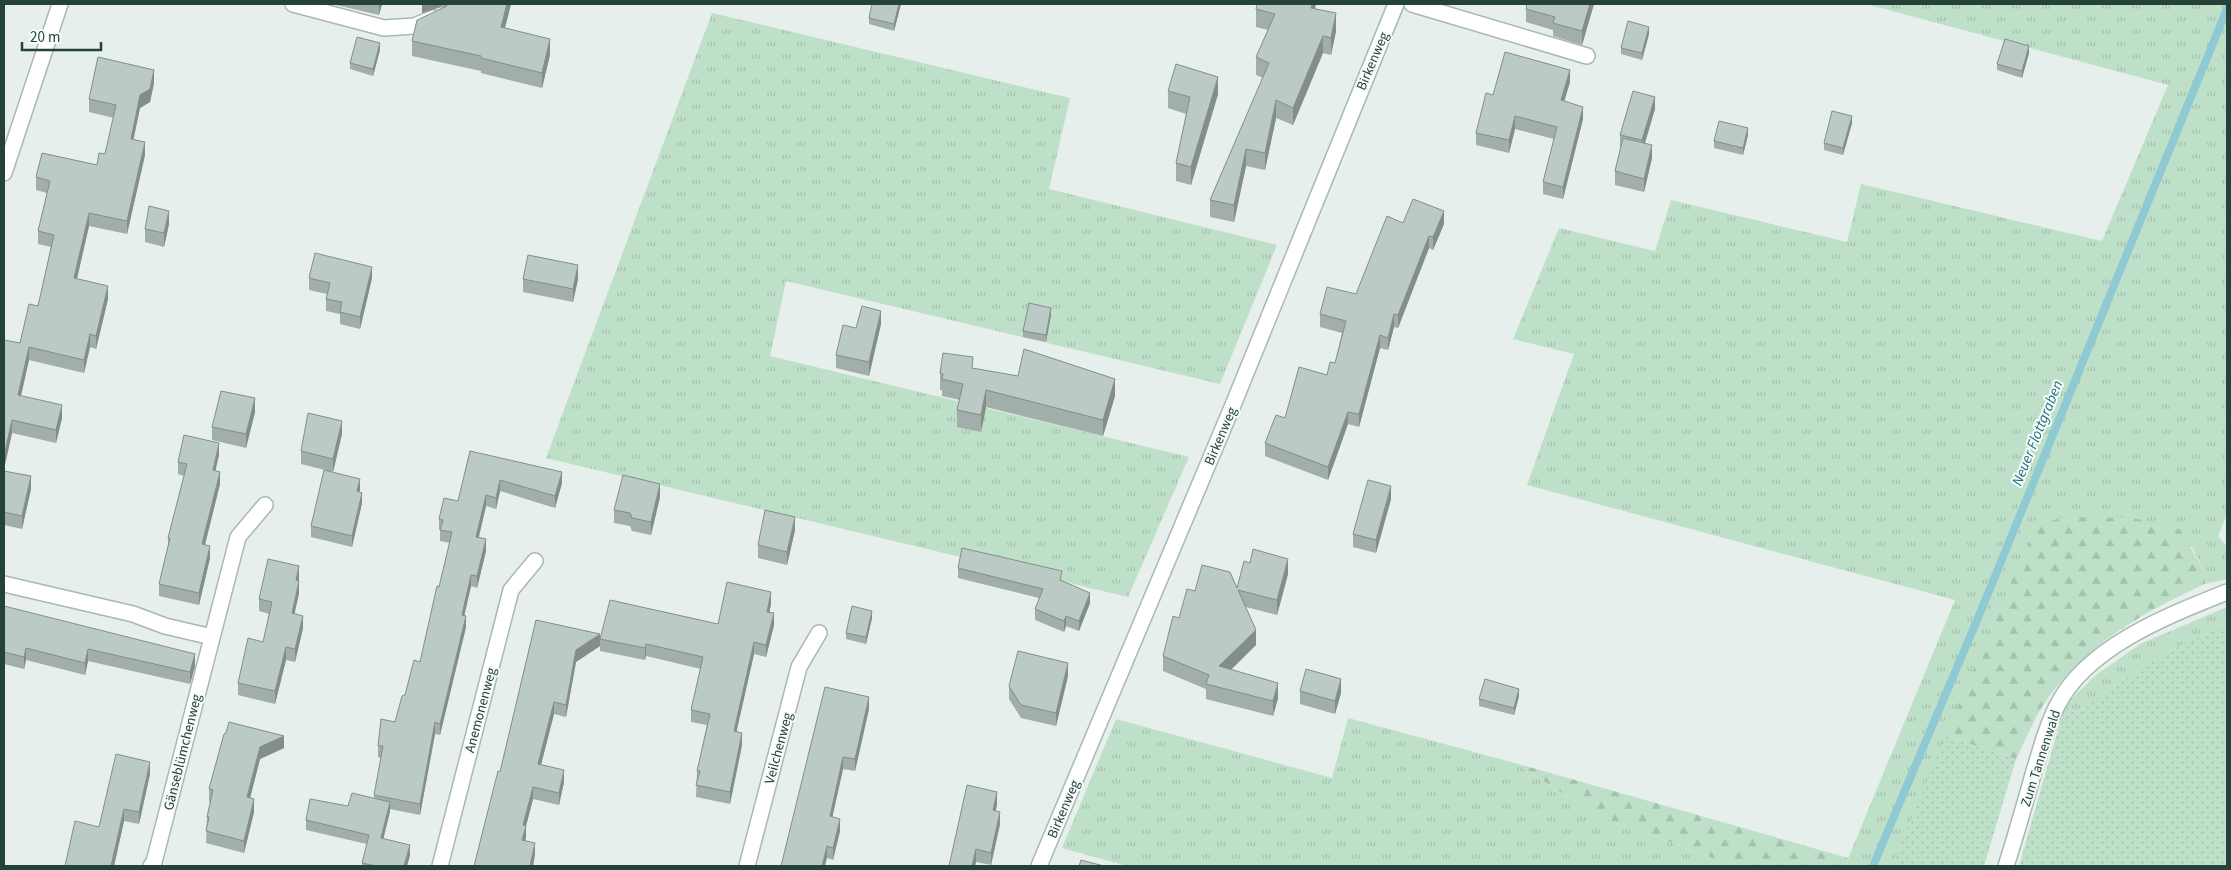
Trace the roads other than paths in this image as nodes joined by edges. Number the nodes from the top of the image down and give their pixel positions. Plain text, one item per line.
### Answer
1 (60, 4) edge
2 (293, 4) edge
3 (1396, 4) edge
4 (1412, 4) edge
5 (439, 16) edge
6 (1588, 56) dead end
7 (4, 173) edge
8 (265, 505) dead end
9 (535, 561) dead end
10 (4, 584) edge
11 (2227, 592) edge
12 (819, 633) dead end
13 (212, 637) junction
14 (151, 866) edge
15 (440, 866) edge
16 (747, 866) edge
17 (1039, 866) edge
18 (2006, 866) edge

1 - 7 street
2 - 5 street
3 - 17 street, Birkenweg
4 - 6 street
8 - 13 street, Gänseblümchenweg
9 - 15 street, Anemonenweg
10 - 13 street
11 - 18 street, Zum Tannenwald
12 - 16 street, Veilchenweg
13 - 14 street, Gänseblümchenweg

